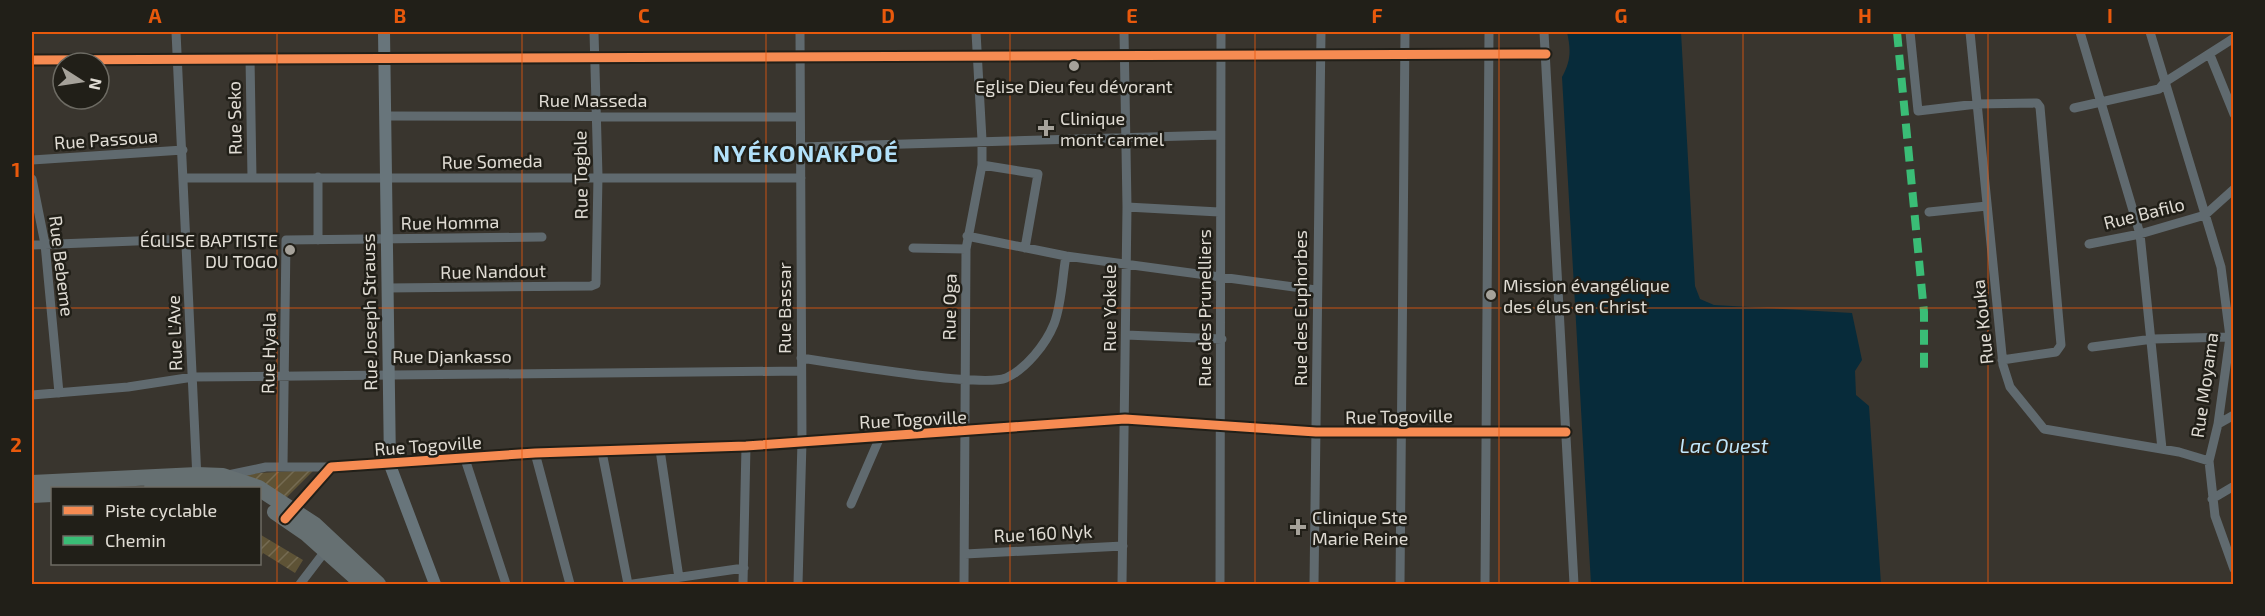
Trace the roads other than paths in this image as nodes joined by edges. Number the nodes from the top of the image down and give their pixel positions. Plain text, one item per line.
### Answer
1 (176, 32) edge
2 (384, 32) edge
3 (594, 32) edge
4 (800, 32) edge
5 (976, 32) edge
6 (1124, 32) edge
7 (1221, 32) edge
8 (1321, 32) edge
9 (1405, 32) edge
10 (1489, 32) edge
11 (1544, 32) edge
12 (1910, 32) edge
13 (1970, 32) edge
14 (2080, 32) edge
15 (2150, 32) edge
16 (2234, 38) edge
17 (1489, 54) junction
18 (1546, 54) junction
19 (1124, 55) junction
20 (1221, 55) junction
21 (1321, 55) junction
22 (1405, 55) junction
23 (2210, 55) junction
24 (800, 56) junction
25 (977, 56) junction
26 (384, 57) junction
27 (593, 57) junction
28 (250, 58) junction
29 (179, 59) junction
30 (32, 60) edge
31 (2165, 82) junction
32 (2101, 103) junction
33 (1977, 104) junction
34 (2074, 108) dead end
35 (2234, 114) edge
36 (385, 116) junction
37 (595, 117) junction
38 (801, 117) junction
39 (1125, 135) junction
40 (1220, 135) junction
41 (982, 140) junction
42 (801, 147) junction
43 (183, 150) junction
44 (32, 160) edge
45 (982, 165) junction
46 (598, 176) junction
47 (318, 177) junction
48 (184, 178) junction
49 (252, 178) junction
50 (801, 178) junction
51 (32, 179) edge
52 (386, 179) junction
53 (2234, 189) edge
54 (1987, 206) junction
55 (1126, 207) junction
56 (1220, 212) junction
57 (1929, 212) dead end
58 (2205, 215) junction
59 (2140, 234) junction
60 (967, 236) junction
61 (542, 237) dead end
62 (187, 239) junction
63 (387, 239) junction
64 (286, 240) joint
65 (318, 240) junction
66 (45, 244) junction
67 (2089, 244) dead end
68 (32, 245) edge
69 (913, 248) dead end
70 (1025, 248) junction
71 (966, 249) junction
72 (1066, 256) junction
73 (1125, 262) junction
74 (1220, 276) junction
75 (597, 281) joint
76 (387, 288) junction
77 (1316, 290) junction
78 (1126, 335) junction
79 (2232, 336) edge
80 (1222, 339) junction
81 (2153, 339) junction
82 (2092, 347) dead end
83 (801, 358) junction
84 (2002, 360) junction
85 (801, 371) junction
86 (388, 373) junction
87 (283, 375) junction
88 (193, 377) junction
89 (964, 379) junction
90 (59, 393) junction
91 (32, 395) edge
92 (2234, 415) edge
93 (1125, 419) junction
94 (2218, 424) junction
95 (1220, 425) junction
96 (1486, 430) junction
97 (1316, 432) junction
98 (1566, 432) junction
99 (967, 433) junction
100 (1402, 434) junction
101 (880, 437) junction
102 (802, 442) junction
103 (746, 446) junction
104 (2162, 449) junction
105 (660, 450) junction
106 (602, 452) junction
107 (535, 453) junction
108 (465, 459) junction
109 (2209, 461) junction
110 (390, 465) junction
111 (283, 466) junction
112 (331, 467) junction
113 (197, 481) junction
114 (223, 482) edge
115 (32, 483) edge
116 (2234, 486) edge
117 (163, 487) edge
118 (249, 487) edge
119 (261, 491) edge
120 (51, 494) edge
121 (32, 495) edge
122 (2212, 499) junction
123 (261, 501) edge
124 (851, 504) dead end
125 (289, 514) junction
126 (1123, 546) junction
127 (326, 550) junction
128 (965, 554) junction
129 (744, 568) junction
130 (2234, 569) edge
131 (679, 578) junction
132 (300, 585) edge
133 (363, 585) edge
134 (378, 585) edge
135 (435, 585) edge
136 (506, 585) edge
137 (570, 585) edge
138 (628, 585) edge
139 (633, 585) edge
140 (743, 585) edge
141 (798, 585) edge
142 (964, 585) edge
143 (1122, 585) edge
144 (1220, 585) edge
145 (1314, 585) edge
146 (1400, 585) edge
147 (1485, 585) edge
148 (1574, 585) edge

1 - 29 street, Rue L'Ave
2 - 26 street, Rue Joseph Strauss
3 - 27 street, Rue Togble
4 - 24 street, Rue Bassar
5 - 25 street, Rue Oga
6 - 19 street, Rue Yokele
7 - 20 street, Rue des Prunelliers
8 - 21 street, Rue des Euphorbes
9 - 22 street
10 - 17 street
11 - 18 street
12 - 33 street
13 - 33 street, Rue Kouka
14 - 32 street
15 - 31 street, Rue Moyama
16 - 23 street
17 - 18 street
17 - 22 street
17 - 96 street
18 - 98 street
19 - 20 street
19 - 25 street
19 - 39 street, Rue Yokele
20 - 21 street
20 - 40 street, Rue des Prunelliers
21 - 22 street
21 - 77 street, Rue des Euphorbes
22 - 100 street
23 - 31 street
23 - 35 street
24 - 25 street
24 - 27 street
24 - 38 street, Rue Bassar
25 - 41 street, Rue Oga
26 - 27 street
26 - 28 street
26 - 36 street, Rue Joseph Strauss
27 - 37 street, Rue Togble
28 - 29 street
28 - 49 street, Rue Seko
29 - 30 street
29 - 43 street, Rue L'Ave
31 - 32 street
31 - 58 street, Rue Moyama
32 - 34 street
32 - 59 street
33 - 54 street, Rue Kouka
33 - 84 street
36 - 37 street, Rue Masseda
36 - 52 street, Rue Joseph Strauss
37 - 38 street, Rue Masseda
37 - 46 street, Rue Togble
38 - 42 street, Rue Bassar
39 - 40 street
39 - 41 street
39 - 55 street, Rue Yokele
40 - 56 street, Rue des Prunelliers
41 - 42 street
41 - 45 street, Rue Oga
42 - 50 street, Rue Bassar
43 - 44 street, Rue Passoua
43 - 48 street, Rue L'Ave
45 - 60 street, Rue Oga
45 - 70 street
46 - 50 street, Rue Someda
46 - 52 street, Rue Someda
46 - 75 street, Rue Togble
47 - 49 street, Rue Someda
47 - 52 street, Rue Someda
47 - 65 street
48 - 49 street, Rue Someda
48 - 62 street, Rue L'Ave
50 - 83 street, Rue Bassar
51 - 66 street, Rue Bebeme
52 - 63 street, Rue Joseph Strauss
53 - 58 street, Rue Bafilo
54 - 57 street
54 - 84 street, Rue Kouka
55 - 56 street
55 - 73 street, Rue Yokele
56 - 74 street, Rue des Prunelliers
58 - 59 street, Rue Bafilo
58 - 79 street, Rue Moyama
59 - 67 street, Rue Bafilo
59 - 81 street
60 - 70 street
60 - 71 street, Rue Oga
61 - 63 street, Rue Homma
62 - 66 street
62 - 88 street, Rue L'Ave
63 - 65 street, Rue Homma
63 - 76 street, Rue Joseph Strauss
64 - 65 street, Rue Homma
64 - 87 street, Rue Hyala
66 - 68 street
66 - 90 street, Rue Bebeme
69 - 71 street
70 - 72 street
71 - 89 street, Rue Oga
72 - 73 street
72 - 89 street
73 - 74 street
73 - 78 street, Rue Yokele
74 - 77 street
74 - 80 street, Rue des Prunelliers
75 - 76 street, Rue Nandout
76 - 86 street, Rue Joseph Strauss
77 - 97 street, Rue des Euphorbes
78 - 80 street
78 - 93 street, Rue Yokele
79 - 81 street
79 - 94 street, Rue Moyama
80 - 95 street, Rue des Prunelliers
81 - 82 street
81 - 104 street
83 - 85 street, Rue Bassar
83 - 89 street
84 - 104 street, Rue Kouka
85 - 86 street, Rue Djankasso
85 - 102 street, Rue Bassar
86 - 87 street, Rue Djankasso
86 - 110 street, Rue Joseph Strauss
87 - 88 street, Rue Djankasso
87 - 111 street, Rue Hyala
88 - 90 street, Rue Djankasso
88 - 113 street, Rue L'Ave
89 - 99 street, Rue Oga
90 - 91 street, Rue Djankasso
92 - 94 street
93 - 95 street, Rue Togoville
93 - 99 street, Rue Togoville
93 - 126 street, Rue Yokele
94 - 109 street, Rue Moyama
95 - 97 street, Rue Togoville
95 - 144 street, Rue des Prunelliers
96 - 98 street, Rue Togoville
96 - 100 street, Rue Togoville
96 - 147 street
97 - 100 street, Rue Togoville
97 - 145 street, Rue des Euphorbes
98 - 148 street
99 - 101 street, Rue Togoville
99 - 128 street, Rue Oga
100 - 146 street
101 - 102 street, Rue Togoville
101 - 124 street
102 - 103 street, Rue Togoville
102 - 141 street, Rue Bassar
103 - 105 street, Rue Togoville
103 - 129 street
104 - 109 street, Rue Kouka
105 - 106 street, Rue Togoville
105 - 131 street
106 - 107 street, Rue Togoville
106 - 138 street
107 - 108 street, Rue Togoville
107 - 137 street
108 - 110 street, Rue Togoville
108 - 136 street
109 - 122 street, Rue Moyama
110 - 112 street, Rue Togoville
110 - 135 street, Rue Joseph Strauss
111 - 112 street, Rue Togoville
111 - 114 street, Rue Togoville
112 - 125 street
113 - 114 highway
113 - 115 highway
113 - 117 highway
114 - 118 highway
116 - 122 street
119 - 125 highway
120 - 121 highway
122 - 130 street, Rue Moyama
123 - 125 highway
125 - 127 highway
125 - 134 highway
126 - 128 street, Rue 160 Nyk
126 - 143 street, Rue Yokele
127 - 132 street
127 - 133 highway
128 - 142 street, Rue Oga
129 - 131 street
129 - 140 street
131 - 139 street

